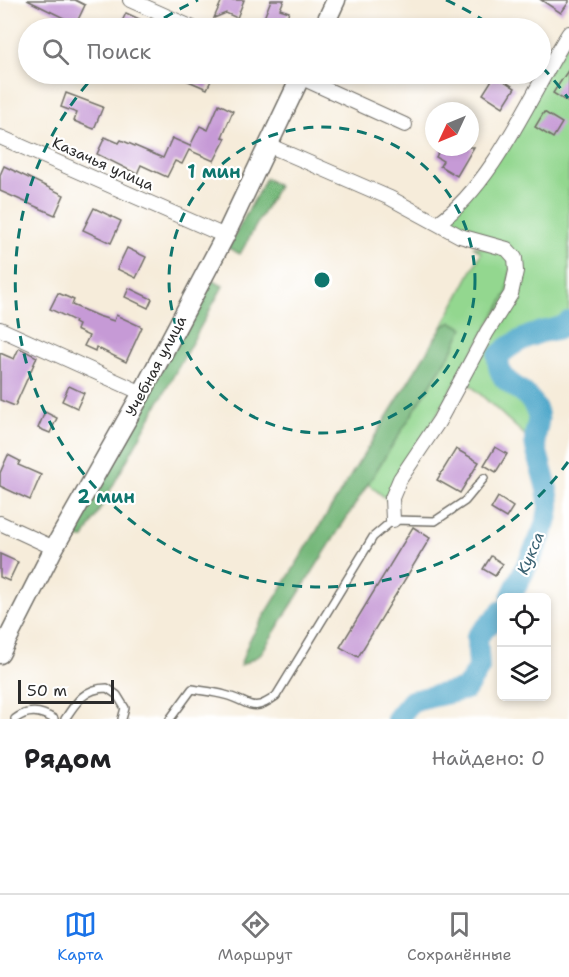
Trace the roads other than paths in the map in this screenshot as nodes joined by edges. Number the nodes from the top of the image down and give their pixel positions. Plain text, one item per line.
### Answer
1 (130, 0) edge
2 (336, 0) edge
3 (170, 18) edge
4 (328, 18) edge
5 (569, 33) edge
6 (551, 64) edge
7 (294, 84) edge
8 (317, 84) edge
9 (539, 84) edge
10 (405, 125) dead end
11 (0, 137) edge
12 (268, 145) junction
13 (438, 223) junction
14 (225, 236) junction
15 (0, 329) edge
16 (142, 393) junction
17 (484, 478) dead end
18 (393, 520) junction
19 (0, 523) edge
20 (54, 548) junction
21 (0, 654) edge
22 (15, 719) edge
23 (54, 719) edge
24 (65, 719) edge
25 (122, 719) edge
26 (170, 719) edge

1 - 3 street
2 - 4 street
5 - 6 street
7 - 12 street, Учебная улица
8 - 10 street
9 - 13 street
11 - 14 street, Казачья улица
12 - 13 street
12 - 14 street, Учебная улица
13 - 18 street
14 - 16 street, Учебная улица
15 - 16 street
16 - 20 street, Учебная улица
17 - 18 lane
18 - 26 lane
19 - 20 street
20 - 21 street, Учебная улица
22 - 23 lane
24 - 25 lane

